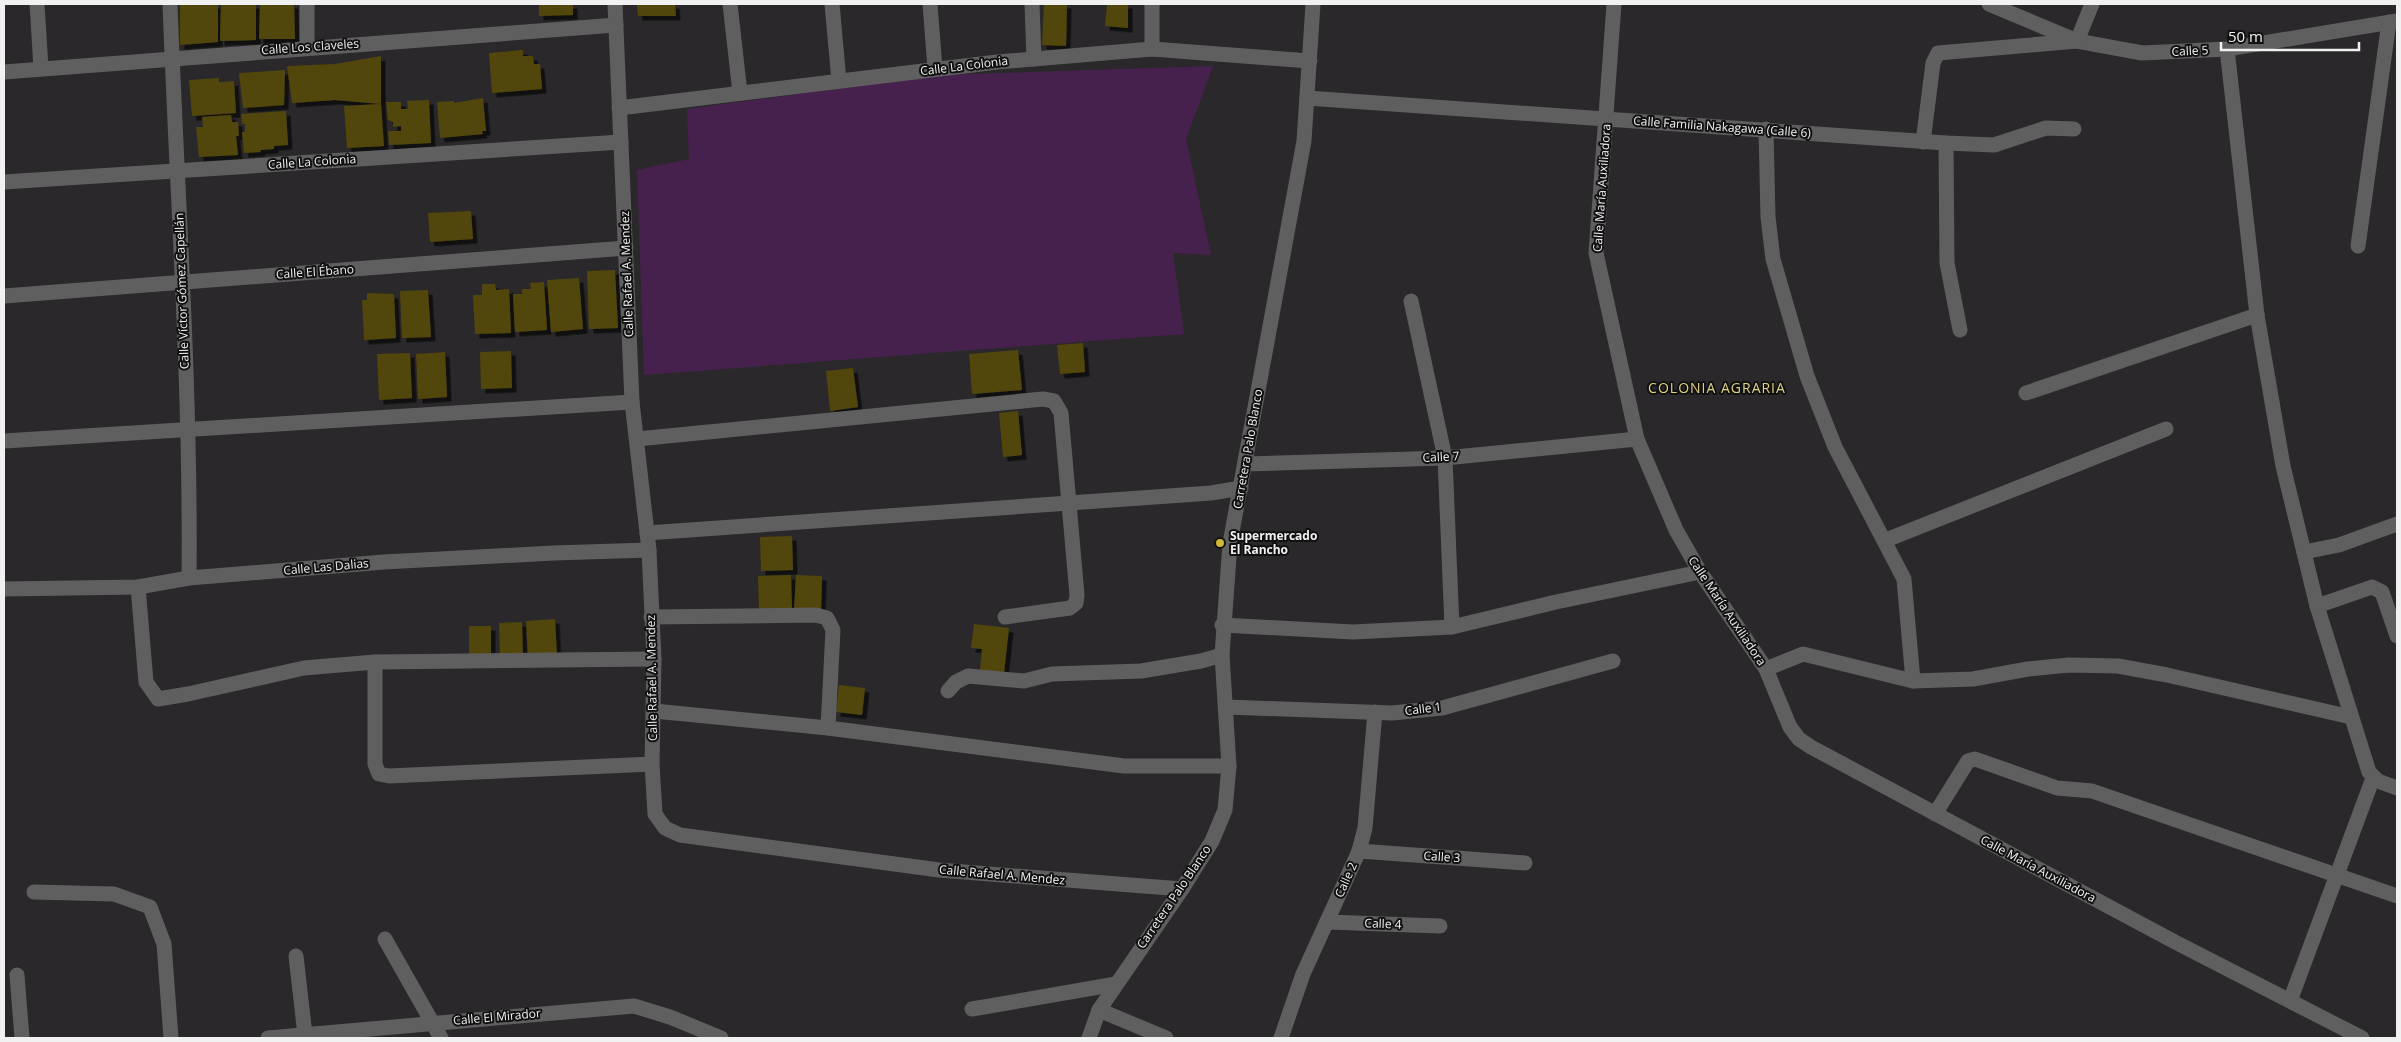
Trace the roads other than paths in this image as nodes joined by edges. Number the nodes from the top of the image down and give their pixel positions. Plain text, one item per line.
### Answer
1 (37, 4) edge
2 (170, 4) edge
3 (307, 4) edge
4 (614, 4) edge
5 (730, 4) edge
6 (832, 4) edge
7 (930, 4) edge
8 (1032, 4) edge
9 (1152, 4) edge
10 (1313, 4) edge
11 (1614, 4) edge
12 (1989, 4) edge
13 (2092, 4) edge
14 (2393, 22) edge
15 (616, 25) junction
16 (2077, 41) junction
17 (307, 47) junction
18 (2227, 48) junction
19 (1152, 50) junction
20 (172, 57) junction
21 (1034, 59) junction
22 (1310, 61) junction
23 (41, 68) junction
24 (934, 69) junction
25 (4, 72) edge
26 (839, 81) junction
27 (740, 93) junction
28 (1307, 98) junction
29 (619, 108) junction
30 (1606, 119) junction
31 (1766, 129) junction
32 (2074, 129) dead end
33 (621, 142) junction
34 (1923, 142) junction
35 (1946, 144) junction
36 (177, 171) junction
37 (4, 182) edge
38 (2358, 246) dead end
39 (626, 248) junction
40 (183, 283) junction
41 (4, 296) edge
42 (1411, 301) dead end
43 (2257, 315) junction
44 (1960, 330) dead end
45 (2026, 393) dead end
46 (632, 402) junction
47 (188, 428) junction
48 (2166, 429) dead end
49 (636, 439) junction
50 (1637, 439) junction
51 (4, 441) edge
52 (1445, 458) junction
53 (1245, 464) junction
54 (1241, 488) junction
55 (1069, 503) junction
56 (2397, 524) edge
57 (647, 533) junction
58 (1886, 540) junction
59 (649, 550) junction
60 (2304, 552) junction
61 (1700, 572) junction
62 (189, 578) junction
63 (138, 587) junction
64 (4, 589) edge
65 (2317, 606) junction
66 (651, 617) junction
67 (1005, 617) dead end
68 (1222, 626) junction
69 (1452, 627) junction
70 (2397, 636) edge
71 (1222, 655) junction
72 (654, 659) junction
73 (1613, 661) dead end
74 (375, 662) junction
75 (1766, 669) junction
76 (1913, 681) junction
77 (948, 691) dead end
78 (1227, 707) junction
79 (654, 711) junction
80 (1375, 712) junction
81 (2351, 717) junction
82 (828, 728) junction
83 (652, 764) junction
84 (1229, 766) junction
85 (2372, 778) junction
86 (2397, 788) edge
87 (1935, 814) junction
88 (1359, 851) junction
89 (1525, 862) dead end
90 (2336, 875) junction
91 (1182, 889) junction
92 (34, 892) dead end
93 (2397, 896) edge
94 (1327, 922) junction
95 (1440, 926) dead end
96 (385, 939) dead end
97 (296, 956) dead end
98 (17, 975) dead end
99 (1116, 984) junction
100 (2290, 1001) junction
101 (972, 1009) dead end
102 (1099, 1010) junction
103 (432, 1023) junction
104 (305, 1035) junction
105 (22, 1038) edge
106 (171, 1038) edge
107 (268, 1038) edge
108 (441, 1038) edge
109 (721, 1038) edge
110 (1089, 1038) edge
111 (1166, 1038) edge
112 (1281, 1038) edge
113 (2362, 1038) edge

1 - 23 street
2 - 20 street, Calle Víctor Gómez Capellán
3 - 17 street
4 - 15 street, Calle Rafael A. Mendez
5 - 27 street
6 - 26 street
7 - 24 street
8 - 21 street
9 - 19 street
10 - 22 street, Carretera Palo Blanco
11 - 30 street, Calle María Auxiliadora
12 - 16 street, Calle 5
13 - 16 street
14 - 18 street, Calle 5
14 - 38 street
15 - 17 street, Calle Los Claveles
15 - 29 street, Calle Rafael A. Mendez
16 - 18 street, Calle 5
16 - 34 street
17 - 20 street, Calle Los Claveles
18 - 43 street
19 - 21 street, Calle La Colonia
19 - 22 street, Calle La Colonia
20 - 23 street, Calle Los Claveles
20 - 36 street, Calle Víctor Gómez Capellán
21 - 24 street, Calle La Colonia
22 - 28 street, Carretera Palo Blanco
23 - 25 street, Calle Los Claveles
24 - 26 street, Calle La Colonia
26 - 27 street, Calle La Colonia
27 - 29 street, Calle La Colonia
28 - 30 street, Calle Familia Nakagawa (Calle 6)
28 - 53 street, Carretera Palo Blanco
29 - 33 street, Calle Rafael A. Mendez
30 - 31 street, Calle Familia Nakagawa (Calle 6)
30 - 50 street, Calle María Auxiliadora
31 - 34 street, Calle Familia Nakagawa (Calle 6)
31 - 58 street
32 - 35 street, Calle Familia Nakagawa (Calle 6)
33 - 36 street, Calle La Colonia
33 - 39 street, Calle Rafael A. Mendez
34 - 35 street, Calle Familia Nakagawa (Calle 6)
35 - 44 street
36 - 37 street, Calle La Colonia
36 - 40 street, Calle Víctor Gómez Capellán
39 - 40 street, Calle El Ébano
39 - 46 street, Calle Rafael A. Mendez
40 - 41 street, Calle El Ébano
40 - 47 street, Calle Víctor Gómez Capellán
42 - 52 street
43 - 45 street
43 - 60 street
46 - 47 street
46 - 49 street, Calle Rafael A. Mendez
47 - 51 street
47 - 62 street, Calle Víctor Gómez Capellán
48 - 58 street
49 - 55 street
49 - 57 street, Calle Rafael A. Mendez
50 - 52 street, Calle 7
50 - 61 street, Calle María Auxiliadora
52 - 53 street, Calle 7
52 - 69 street
53 - 54 street, Carretera Palo Blanco
54 - 55 street
54 - 68 street, Carretera Palo Blanco
55 - 57 street
55 - 67 street
56 - 60 street
57 - 59 street, Calle Rafael A. Mendez
58 - 76 street
59 - 62 street, Calle Las Dalias
59 - 66 street, Calle Rafael A. Mendez
60 - 65 street
61 - 69 street
61 - 75 street, Calle María Auxiliadora
62 - 63 street, Calle Las Dalias
63 - 64 street, Calle Las Dalias
63 - 74 street
65 - 70 street
65 - 81 street
66 - 72 street, Calle Rafael A. Mendez
66 - 82 street
68 - 69 street
68 - 71 street, Carretera Palo Blanco
71 - 77 street
71 - 78 street, Carretera Palo Blanco
72 - 74 street
72 - 79 street, Calle Rafael A. Mendez
73 - 80 street, Calle 1
74 - 83 street
75 - 76 street
75 - 87 street, Calle María Auxiliadora
76 - 81 street
78 - 80 street, Calle 1
78 - 84 street, Carretera Palo Blanco
79 - 82 street
79 - 83 street, Calle Rafael A. Mendez
80 - 88 street, Calle 2
81 - 85 street
82 - 84 street
83 - 91 street, Calle Rafael A. Mendez
84 - 91 street, Carretera Palo Blanco
85 - 86 street
85 - 90 street
87 - 90 street
87 - 100 street, Calle María Auxiliadora
88 - 89 street, Calle 3
88 - 94 street, Calle 2
90 - 93 street
90 - 100 street
91 - 99 street, Carretera Palo Blanco
92 - 106 street
94 - 95 street, Calle 4
94 - 112 street, Calle 2
96 - 103 street
97 - 104 street
98 - 105 street
99 - 101 street
99 - 102 street, Carretera Palo Blanco
100 - 113 street, Calle María Auxiliadora
102 - 110 street, Carretera Palo Blanco
102 - 111 street
103 - 104 street, Calle El Mirador
103 - 108 street
103 - 109 street, Calle El Mirador
104 - 107 street, Calle El Mirador

